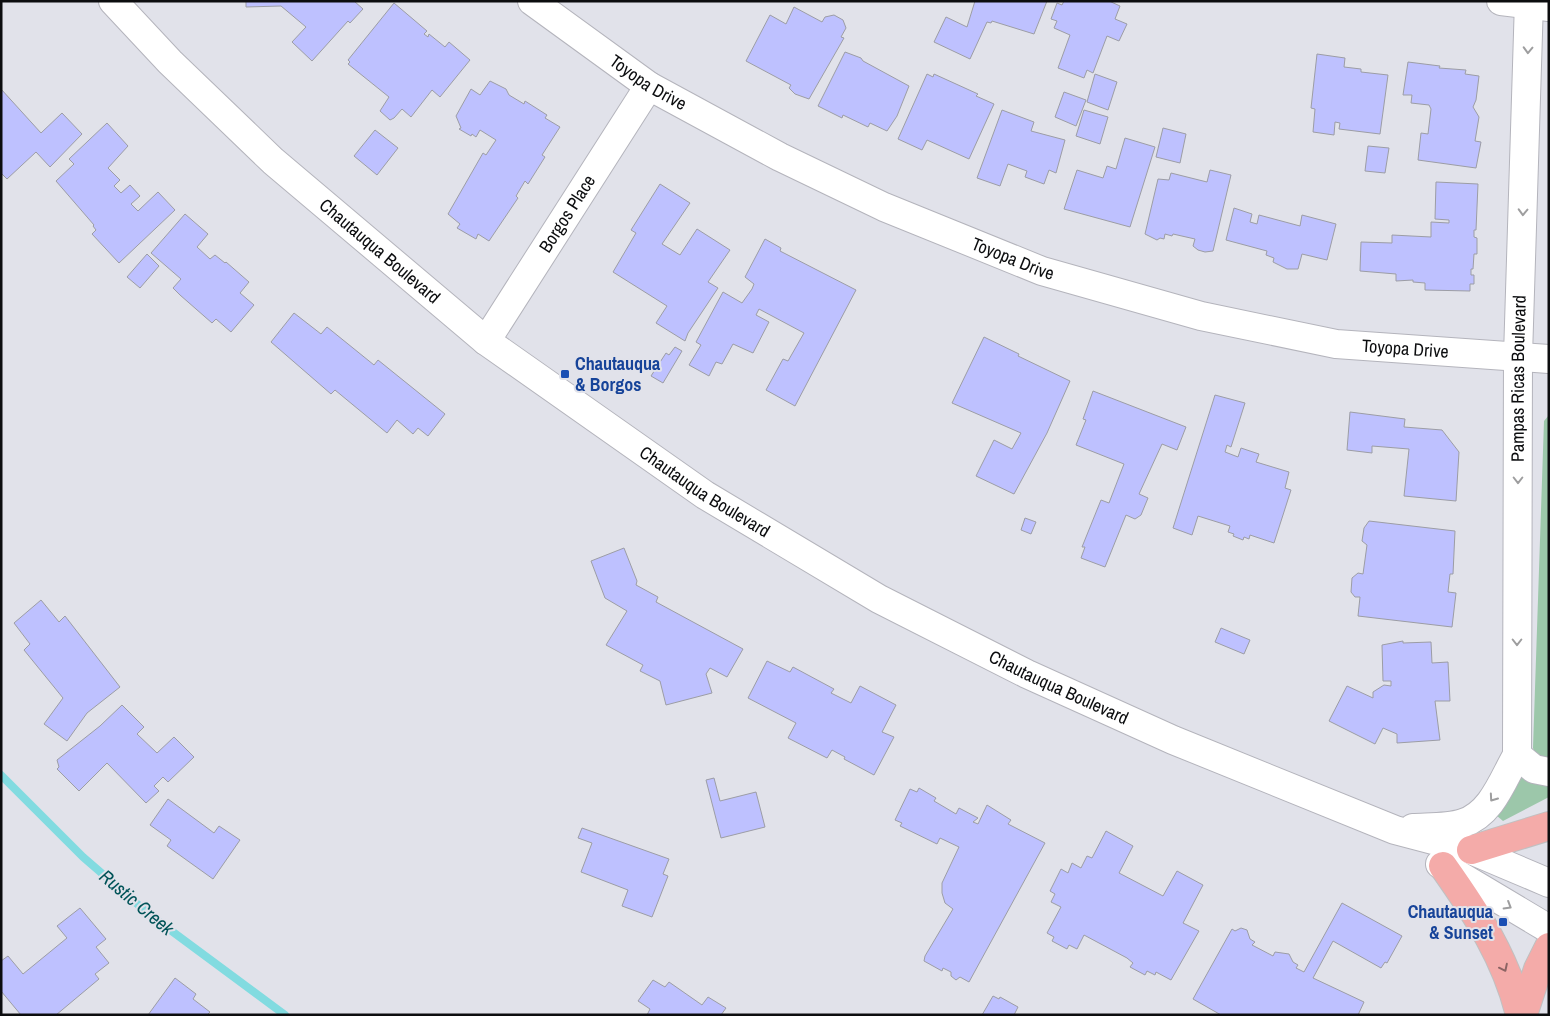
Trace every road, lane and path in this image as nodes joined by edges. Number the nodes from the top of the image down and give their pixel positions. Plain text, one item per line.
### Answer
1 (113, 1) edge
2 (532, 1) edge
3 (1501, 1) edge
4 (1536, 4) edge
5 (649, 86) junction
6 (486, 341) junction
7 (1518, 356) junction
8 (1549, 359) edge
9 (1517, 755) junction
10 (1549, 772) edge
11 (1549, 826) edge
12 (1395, 830) junction
13 (1471, 850) junction
14 (1443, 866) junction
15 (1549, 883) edge
16 (1549, 929) edge
17 (1549, 947) edge
18 (1521, 1015) edge

1 - 6 street, Chautauqua Boulevard
2 - 5 street, Toyopa Drive
3 - 4 street
4 -> 7 street, Pampas Ricas Boulevard
5 - 6 street, Borgos Place
5 - 7 street, Toyopa Drive
6 - 12 street, Chautauqua Boulevard
7 - 8 street, Toyopa Drive
7 -> 9 street, Pampas Ricas Boulevard
9 - 10 street
9 -> 12 street, Pampas Ricas Boulevard
11 - 13 main road
12 - 13 street, Chautauqua Boulevard
12 - 14 street, Chautauqua Boulevard
13 - 15 street, Chautauqua Boulevard
14 -> 16 street, Chautauqua Boulevard
14 -> 18 main road
17 - 18 main road

